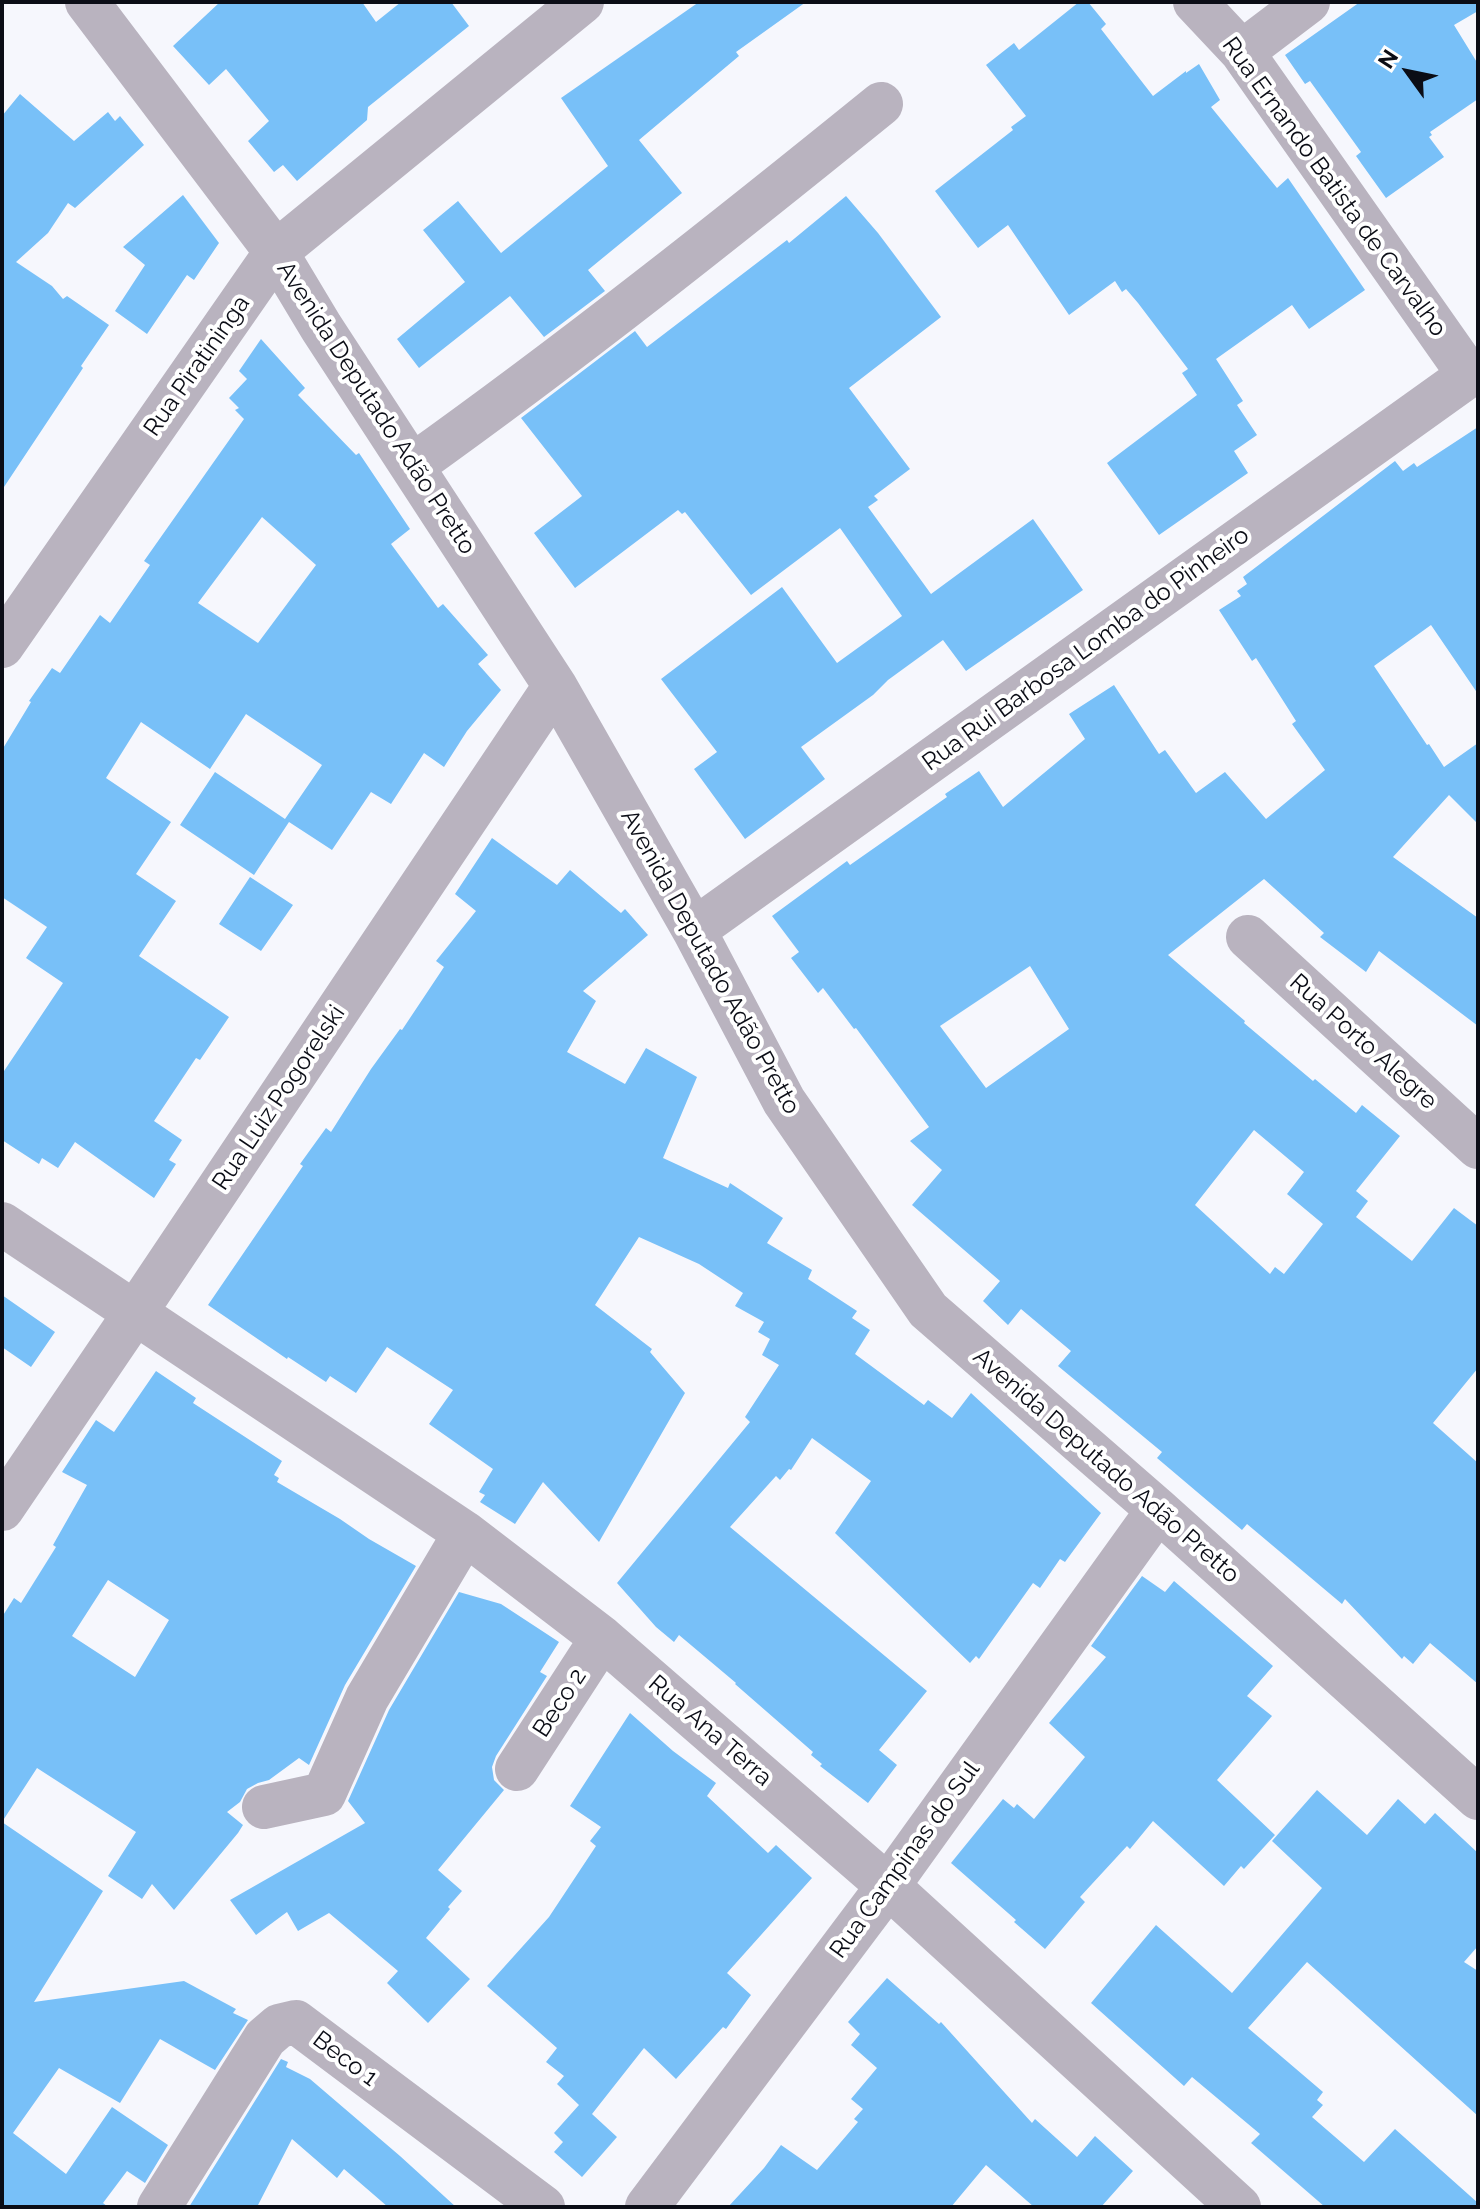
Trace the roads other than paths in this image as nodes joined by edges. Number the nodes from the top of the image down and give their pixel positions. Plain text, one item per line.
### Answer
1 (87, 2) edge
2 (582, 2) edge
3 (1195, 2) edge
4 (1308, 2) edge
5 (1242, 52) junction
6 (881, 104) dead end
7 (276, 252) junction
8 (1473, 372) edge
9 (412, 466) junction
10 (2, 646) edge
11 (555, 686) junction
12 (694, 930) junction
13 (1248, 937) dead end
14 (1478, 1147) edge
15 (2, 1224) edge
16 (135, 1313) junction
17 (2, 1509) edge
18 (1158, 1510) junction
19 (465, 1533) junction
20 (602, 1638) junction
21 (517, 1769) dead end
22 (1478, 1798) edge
23 (264, 1807) dead end
24 (888, 1886) junction
25 (159, 2207) edge
26 (543, 2207) edge
27 (647, 2207) edge
28 (1239, 2207) edge

1 - 7 street, Avenida Deputado Adão Pretto
2 - 7 street, Rua Piratininga
3 - 5 street, Rua Ernando Batista de Carvalho
4 - 5 street
5 - 8 street, Rua Ernando Batista de Carvalho
6 - 9 street
7 - 9 street, Avenida Deputado Adão Pretto
7 - 10 street, Rua Piratininga
8 - 12 street, Rua Rui Barbosa Lomba do Pinheiro
9 - 11 street, Avenida Deputado Adão Pretto
11 - 12 street, Avenida Deputado Adão Pretto
11 - 16 street, Rua Luiz Pogorelski
12 - 18 street, Avenida Deputado Adão Pretto
13 - 14 street, Rua Porto Alegre
15 - 16 street, Rua Ana Terra
16 - 17 street, Rua Luiz Pogorelski
16 - 19 street, Rua Ana Terra
18 - 22 street, Avenida Deputado Adão Pretto
18 - 24 street, Rua Campinas do Sul
19 - 20 street, Rua Ana Terra
19 - 23 street
20 - 21 street, Beco 2
20 - 24 street, Rua Ana Terra
24 - 27 street, Rua Campinas do Sul
24 - 28 street, Rua Ana Terra
25 - 26 street, Beco 1

